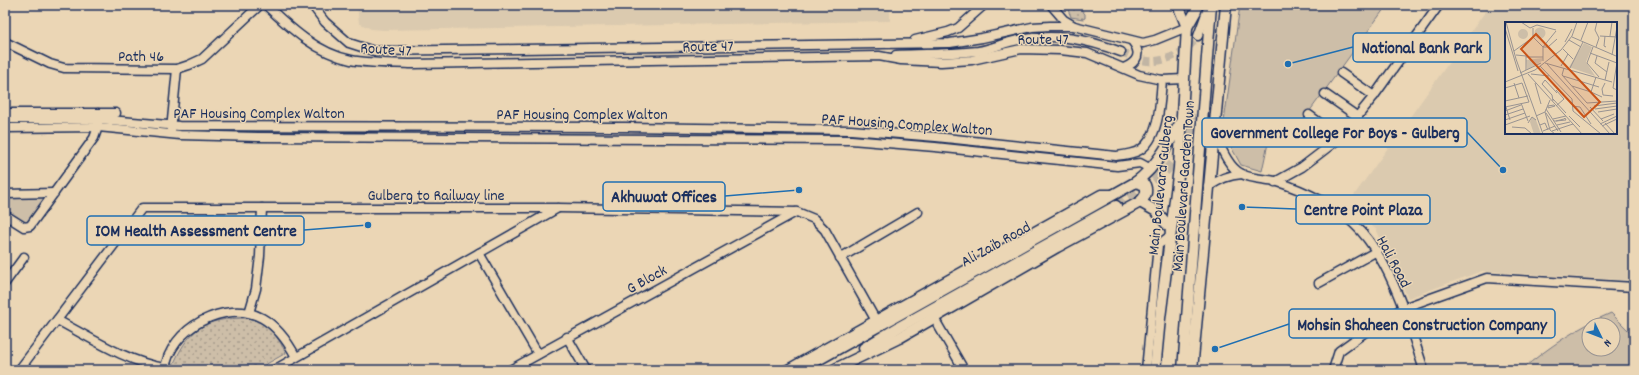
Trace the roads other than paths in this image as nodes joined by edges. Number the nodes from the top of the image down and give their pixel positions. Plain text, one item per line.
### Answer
1 (260, 5) edge
2 (266, 5) edge
3 (312, 5) edge
4 (984, 5) edge
5 (1051, 5) edge
6 (1178, 5) edge
7 (1197, 5) edge
8 (1210, 5) edge
9 (1226, 5) edge
10 (1439, 5) edge
11 (1074, 26) junction
12 (1187, 27) junction
13 (1198, 36) tunnel mouth
14 (1132, 41) junction
15 (5, 42) edge
16 (900, 43) junction
17 (1207, 49) junction
18 (1121, 52) tunnel mouth
19 (879, 56) junction
20 (1124, 68) junction
21 (177, 69) junction
22 (1341, 73) dead end
23 (1184, 79) junction
24 (1162, 80) junction
25 (1325, 94) dead end
26 (1374, 96) junction
27 (5, 113) edge
28 (116, 113) dead end
29 (1195, 114) tunnel mouth
30 (1309, 115) dead end
31 (1358, 117) junction
32 (5, 119) edge
33 (98, 120) junction
34 (1182, 120) junction
35 (172, 125) junction
36 (5, 128) edge
37 (1213, 130) junction
38 (170, 134) junction
39 (1340, 138) junction
40 (1151, 169) junction
41 (1242, 174) junction
42 (1136, 182) junction
43 (1275, 182) junction
44 (1208, 187) junction
45 (54, 193) junction
46 (5, 194) edge
47 (1113, 194) junction
48 (1140, 202) junction
49 (1116, 206) tunnel mouth
50 (262, 208) junction
51 (559, 208) junction
52 (797, 212) junction
53 (918, 212) dead end
54 (5, 215) edge
55 (1171, 232) junction
56 (1377, 250) junction
57 (479, 254) junction
58 (24, 258) dead end
59 (840, 258) junction
60 (5, 282) edge
61 (1319, 283) dead end
62 (1634, 287) edge
63 (1403, 308) junction
64 (249, 313) junction
65 (934, 318) junction
66 (875, 319) junction
67 (57, 320) junction
68 (567, 337) junction
69 (538, 354) junction
70 (296, 357) junction
71 (165, 369) edge
72 (19, 370) edge
73 (274, 370) edge
74 (510, 370) edge
75 (586, 370) edge
76 (786, 370) edge
77 (800, 370) edge
78 (830, 370) edge
79 (833, 370) edge
80 (964, 370) edge
81 (1146, 370) edge
82 (1155, 370) edge
83 (1183, 370) edge
84 (1192, 370) edge
85 (1333, 370) edge
86 (1424, 370) edge

1 - 21 street, Path 46
2 - 19 street, Route 47
3 - 16 street, Route 47
4 - 16 street
5 - 11 street
6 - 12 main road, Main Boulevard Gulberg
7 - 12 main road
8 - 13 street
8 - 17 main road, Main Boulevard Garden Town
9 - 37 main road
10 - 26 street
11 - 14 street, Route 47
11 - 16 street, Route 47
12 - 14 street, Route 47
12 - 23 main road, Main Boulevard Gulberg
14 - 20 street
15 - 21 street, Path 46
17 - 29 main road
17 - 83 main road, Main Boulevard Garden Town
18 - 19 street
19 - 20 street, Route 47
20 - 24 street, Route 47
21 - 35 street
22 - 26 street
23 - 24 street, Route 47
23 - 34 main road, Main Boulevard Gulberg
24 - 35 street, PAF Housing Complex Walton
25 - 31 street
26 - 31 street
27 - 33 street
28 - 33 street
30 - 39 street
31 - 39 street
32 - 33 street, PAF Housing Complex Walton
33 - 35 street, PAF Housing Complex Walton
33 - 36 street, PAF Housing Complex Walton
33 - 38 street, PAF Housing Complex Walton
33 - 45 street
34 - 40 main road, Ali Zaib Road
34 - 55 main road, Main Boulevard Gulberg
35 - 38 street
37 - 41 street
37 - 44 main road
38 - 40 street, PAF Housing Complex Walton
39 - 43 street
40 - 42 main road, Ali Zaib Road
41 - 43 street, Hali Road
41 - 44 street
42 - 47 main road, Ali Zaib Road
42 - 48 main road
43 - 56 street, Hali Road
44 - 84 main road
45 - 46 street
45 - 54 street
47 - 66 street
47 - 77 main road, Ali Zaib Road
48 - 55 main road
48 - 65 main road
49 - 78 main road
50 - 51 street, Gulberg to Railway line
50 - 64 street
50 - 67 street, Gulberg to Railway line
51 - 52 street, Gulberg to Railway line
51 - 57 street
52 - 59 street, Gulberg to Railway line
52 - 68 street, G Block
53 - 59 street
55 - 81 street
55 - 82 main road, Main Boulevard Gulberg
56 - 61 street
56 - 63 street, Hali Road
57 - 69 street
57 - 70 street
58 - 60 street
59 - 66 street, Gulberg to Railway line
62 - 63 street
63 - 85 street
63 - 86 street, Hali Road
64 - 70 street
64 - 71 street
65 - 79 main road
65 - 80 street
66 - 76 street
67 - 71 street
67 - 72 street, Gulberg to Railway line
68 - 69 street, G Block
68 - 75 street
69 - 74 street, G Block
70 - 73 street

